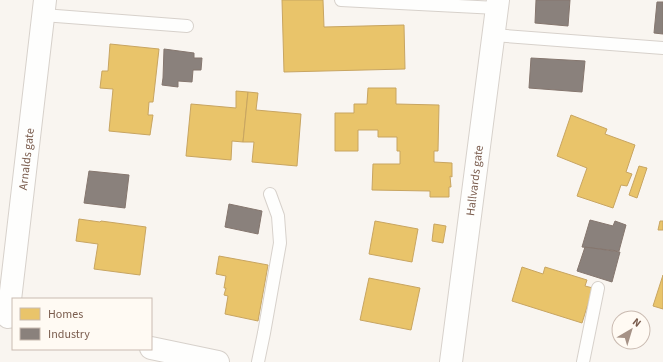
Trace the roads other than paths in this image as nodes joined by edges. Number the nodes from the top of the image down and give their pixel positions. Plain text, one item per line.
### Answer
1 (341, 0) edge
2 (497, 4) edge
3 (44, 7) edge
4 (187, 26) dead end
5 (493, 35) junction
6 (663, 48) edge
7 (270, 194) dead end
8 (598, 288) dead end
9 (7, 317) edge
10 (152, 348) edge
11 (218, 362) edge
12 (258, 362) edge
13 (452, 362) edge
14 (583, 362) edge

1 - 2 lane
2 - 5 street, Hallvards gate
3 - 4 lane
3 - 9 street, Arnalds gate
5 - 6 lane
5 - 13 street, Hallvards gate
7 - 12 lane
8 - 14 lane
10 - 11 street

